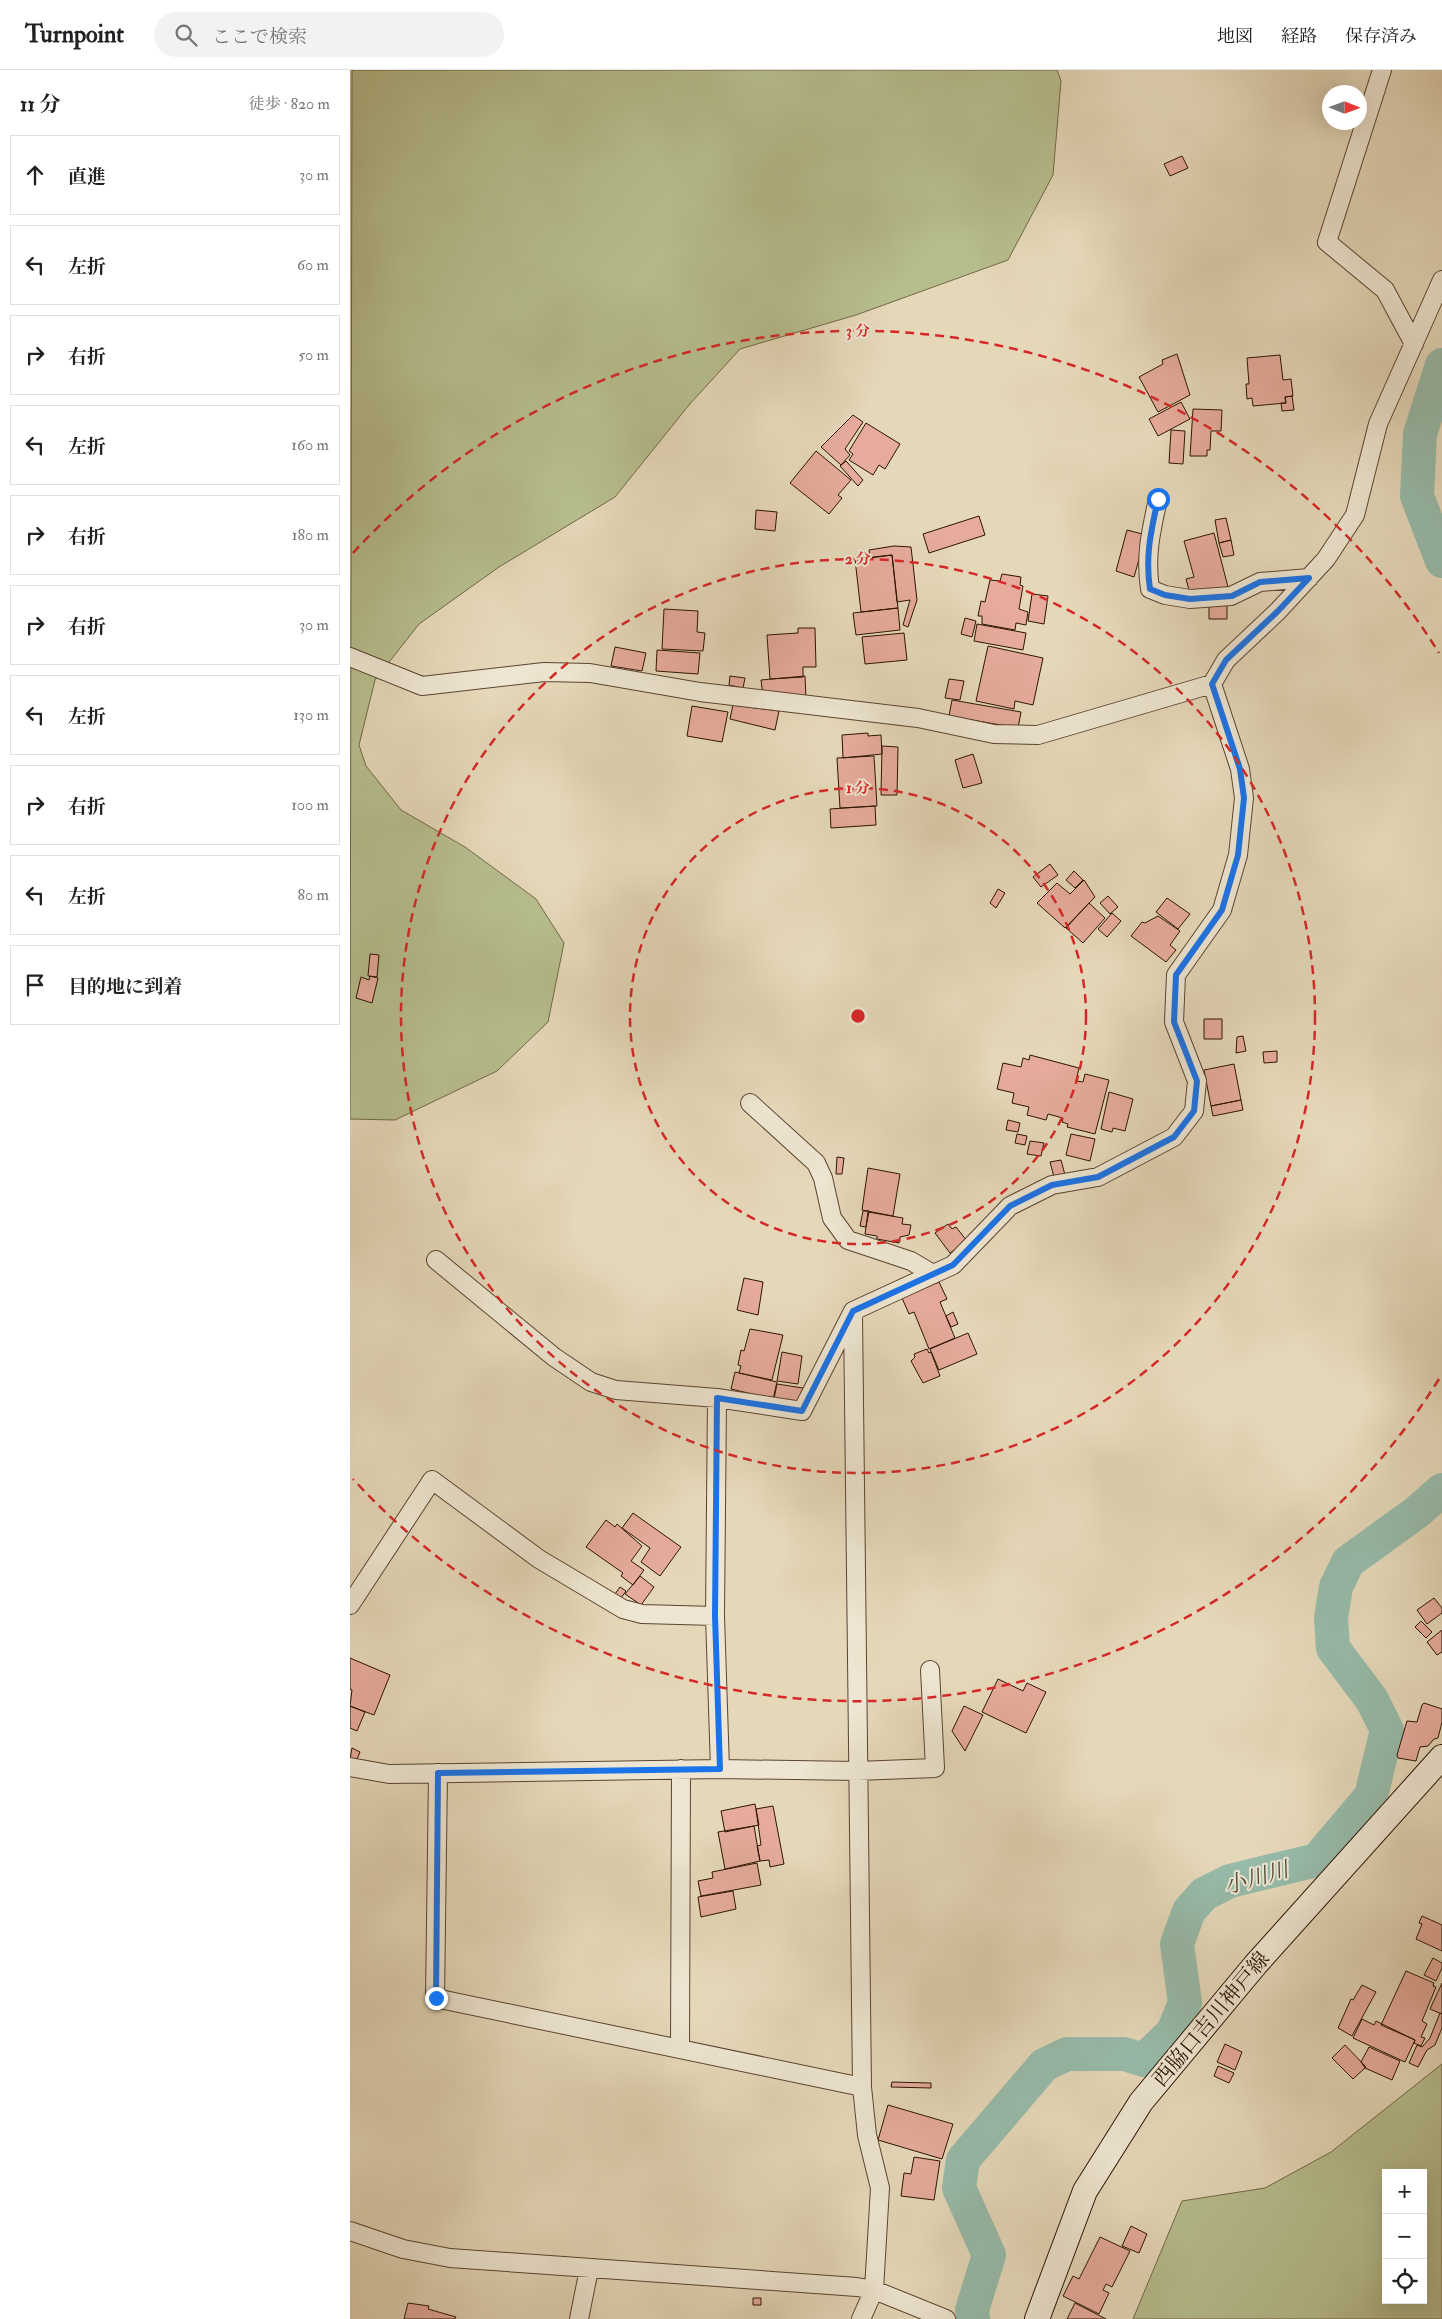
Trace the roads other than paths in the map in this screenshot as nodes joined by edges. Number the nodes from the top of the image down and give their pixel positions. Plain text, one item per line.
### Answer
1 (1382, 70) edge
2 (1442, 280) edge
3 (1414, 344) junction
4 (1158, 499) dead end
5 (1309, 578) junction
6 (350, 657) edge
7 (1212, 684) junction
8 (750, 1103) dead end
9 (436, 1260) dead end
10 (933, 1274) junction
11 (853, 1311) junction
12 (717, 1398) junction
13 (350, 1605) edge
14 (715, 1616) junction
15 (930, 1670) dead end
16 (1442, 1757) edge
17 (350, 1768) edge
18 (681, 1769) junction
19 (720, 1769) junction
20 (857, 1771) junction
21 (438, 1773) junction
22 (680, 2049) junction
23 (862, 2087) junction
24 (350, 2232) edge
25 (589, 2269) junction
26 (874, 2290) junction
27 (580, 2319) edge
28 (861, 2319) edge
29 (946, 2319) edge
30 (1037, 2319) edge

1 - 3 street
2 - 3 street
3 - 5 street
4 - 5 street
5 - 7 street
6 - 7 street
7 - 10 street
8 - 10 street
9 - 12 street
10 - 11 street
11 - 12 street
11 - 20 street
12 - 14 street
13 - 14 street
14 - 19 street
15 - 20 street
16 - 30 main road, 西脇口吉川神戸線
17 - 21 street
18 - 19 street
18 - 21 street
18 - 22 street
19 - 20 street
20 - 23 street
21 - 22 street
22 - 23 street
23 - 26 street
24 - 25 street
25 - 26 street
25 - 27 street
26 - 28 street
26 - 29 street

